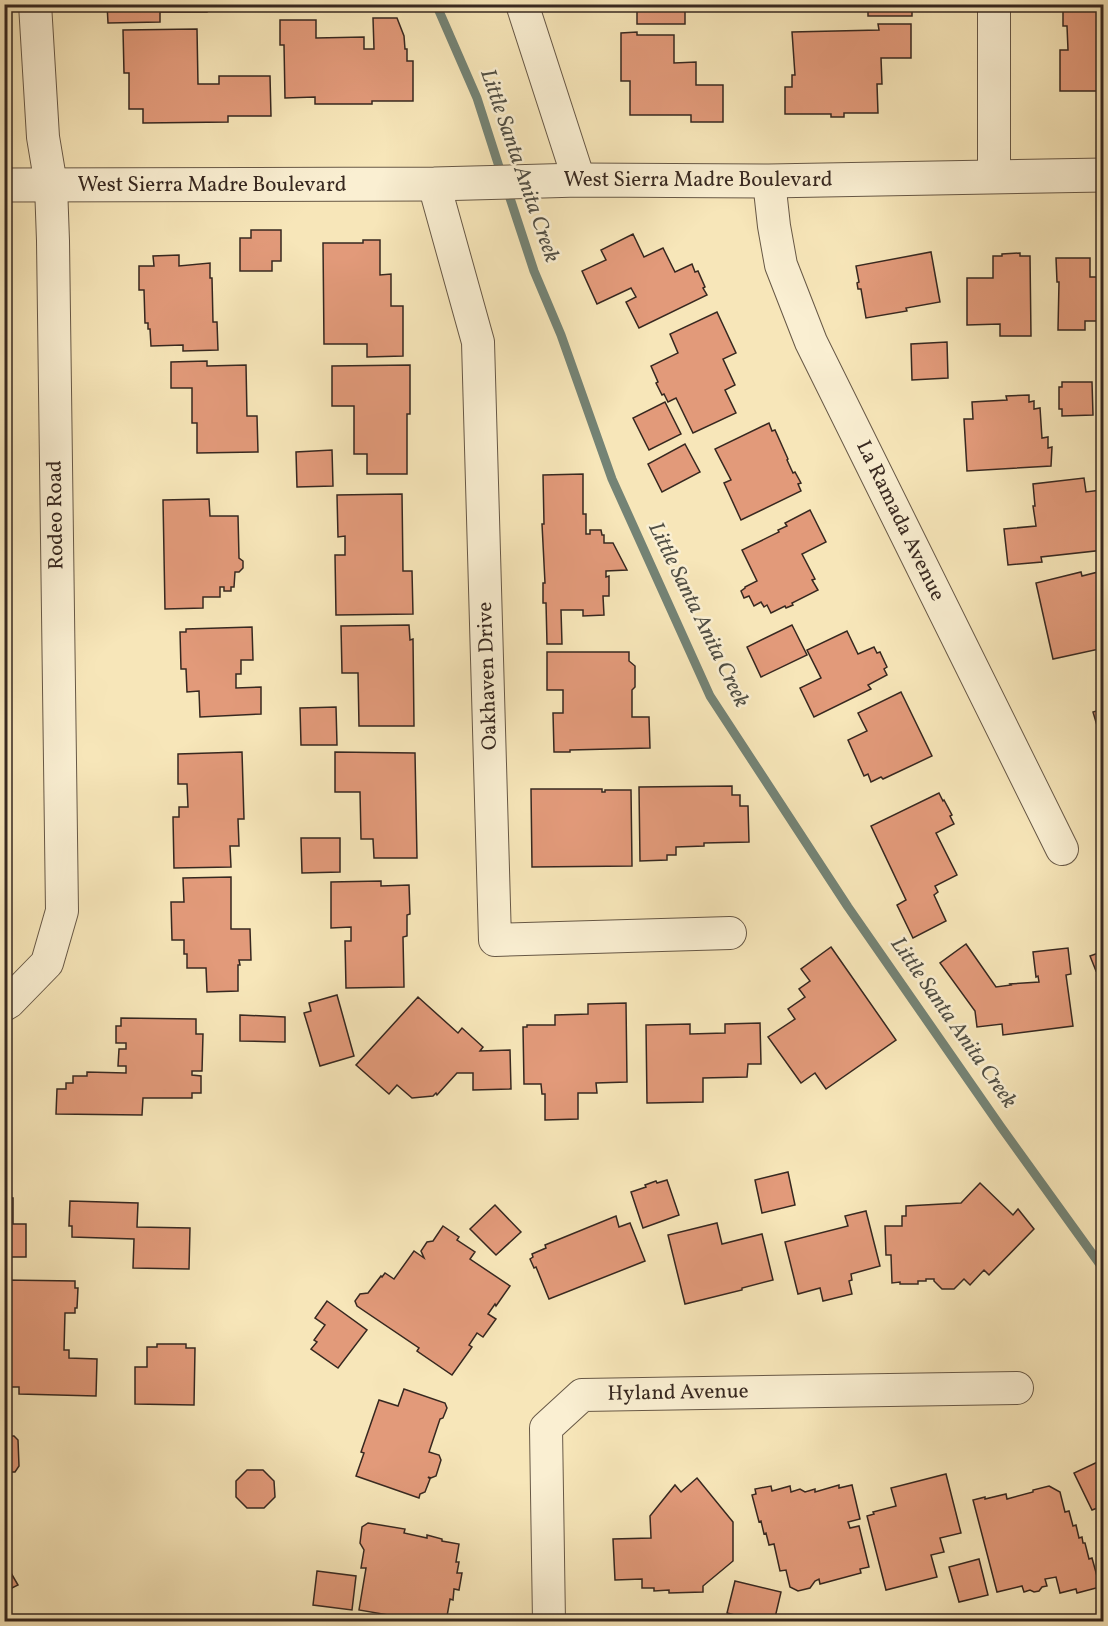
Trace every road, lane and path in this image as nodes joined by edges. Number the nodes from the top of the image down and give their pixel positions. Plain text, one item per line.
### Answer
1 (35, 4) edge
2 (522, 4) edge
3 (994, 4) edge
4 (1104, 175) edge
5 (994, 177) junction
6 (579, 180) junction
7 (769, 181) junction
8 (434, 184) junction
9 (51, 185) junction
10 (4, 186) edge
11 (1062, 849) dead end
12 (730, 933) dead end
13 (4, 1005) edge
14 (1017, 1388) dead end
15 (549, 1622) edge

1 - 9 street, Rodeo Road
2 - 6 street
3 - 5 street
4 - 5 street, West Sierra Madre Boulevard
5 - 7 street, West Sierra Madre Boulevard
6 - 7 street, West Sierra Madre Boulevard
6 - 8 street, West Sierra Madre Boulevard
7 - 11 street, La Ramada Avenue
8 - 9 street, West Sierra Madre Boulevard
8 - 12 street, Oakhaven Drive
9 - 10 street, West Sierra Madre Boulevard
9 - 13 street, Rodeo Road
14 - 15 street, Hyland Avenue

